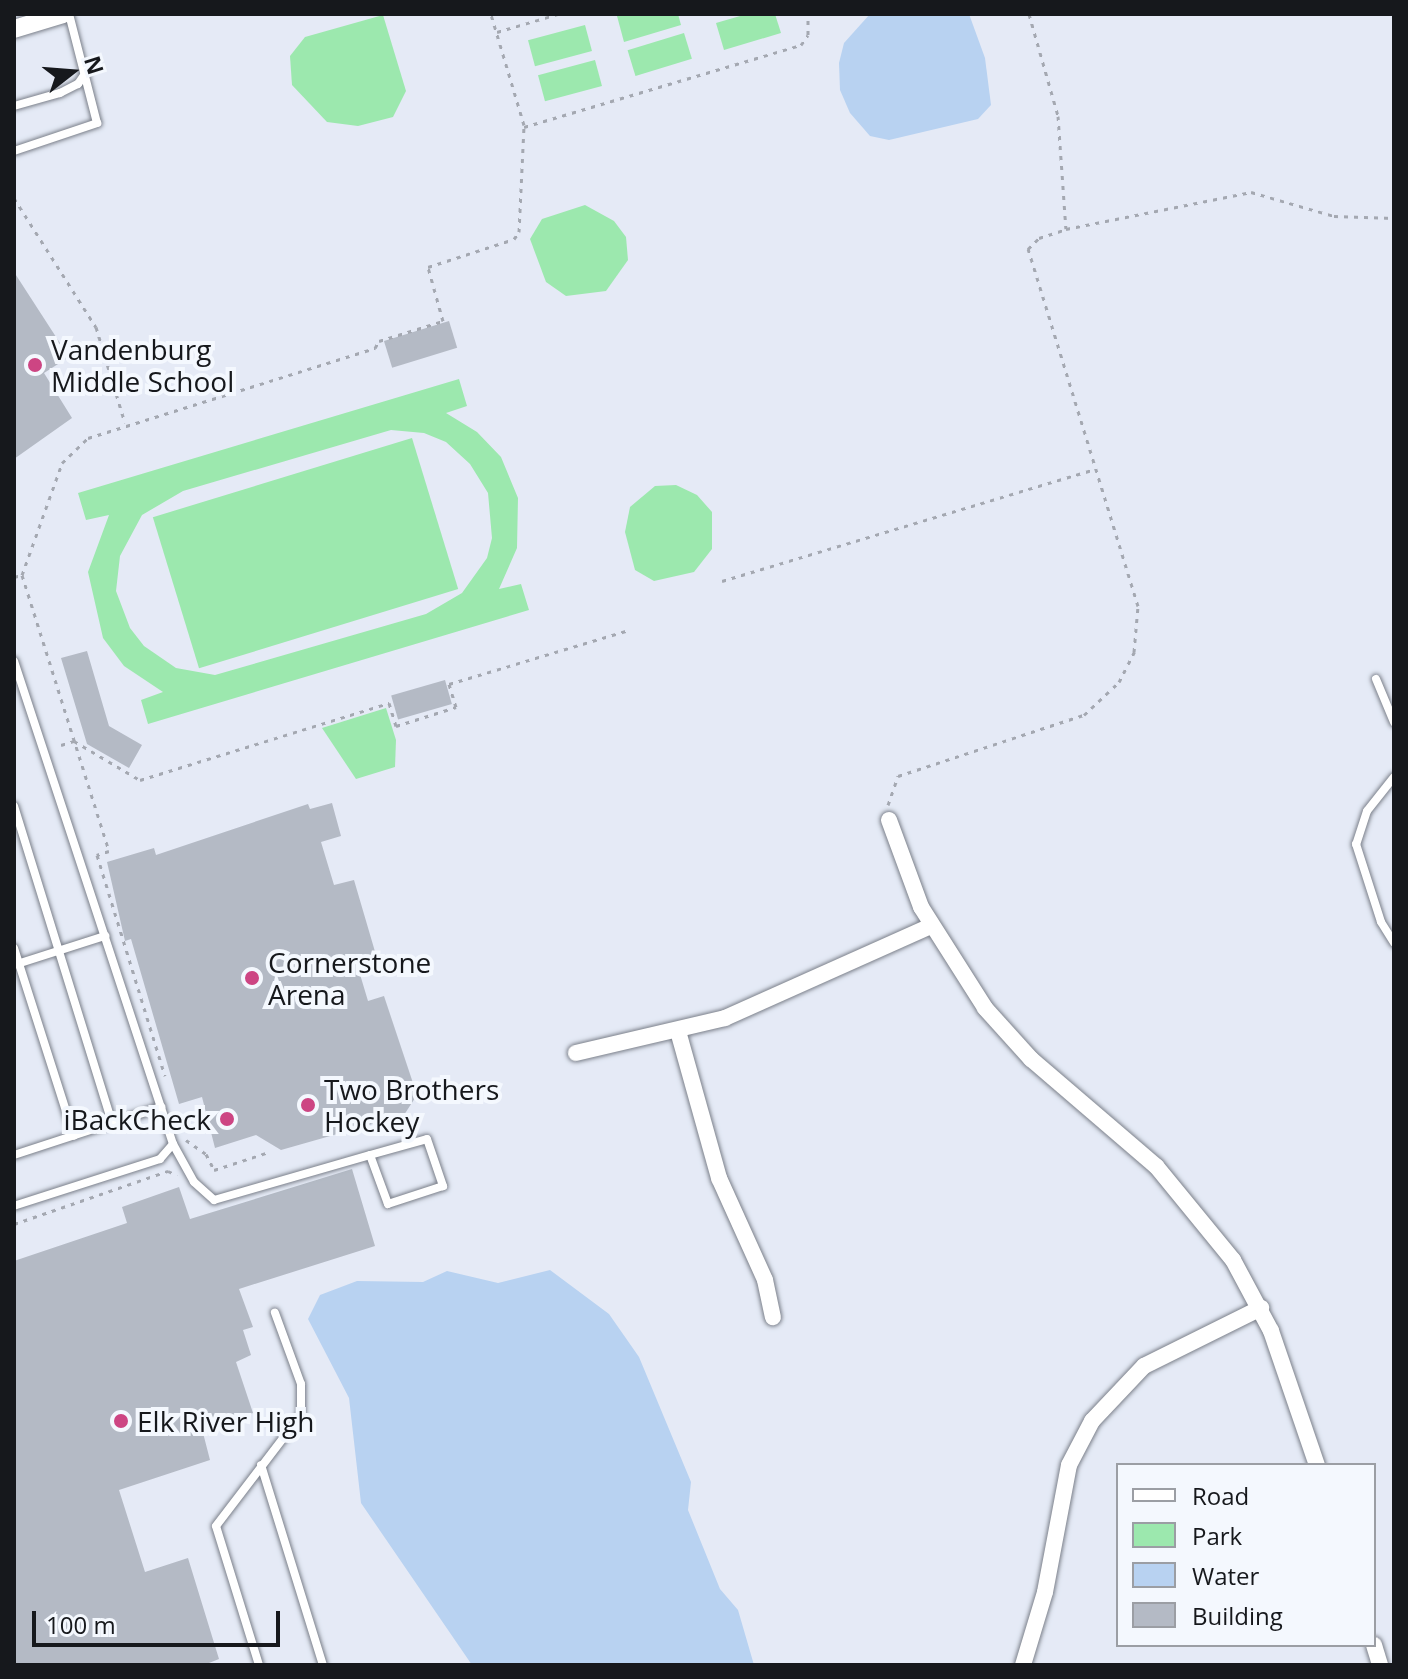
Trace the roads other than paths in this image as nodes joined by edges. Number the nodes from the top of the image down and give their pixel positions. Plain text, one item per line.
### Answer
1 (66, 14) edge
2 (14, 29) edge
3 (86, 72) junction
4 (14, 106) edge
5 (14, 151) edge
6 (14, 661) edge
7 (1376, 679) dead end
8 (1394, 722) edge
9 (1394, 779) edge
10 (14, 806) edge
11 (889, 820) road end
12 (931, 926) junction
13 (105, 936) junction
14 (1394, 943) edge
15 (14, 948) edge
16 (59, 951) junction
17 (16, 965) edge
18 (678, 1031) junction
19 (576, 1053) dead end
20 (161, 1107) junction
21 (112, 1123) junction
22 (74, 1136) junction
23 (173, 1144) junction
24 (14, 1145) edge
25 (16, 1155) edge
26 (370, 1155) junction
27 (14, 1206) edge
28 (1261, 1308) junction
29 (275, 1313) dead end
30 (773, 1317) dead end
31 (1316, 1463) edge
32 (261, 1465) junction
33 (259, 1665) edge
34 (323, 1665) edge
35 (1023, 1665) edge

1 - 2 street
1 - 3 lane
3 - 4 lane
3 - 5 lane
6 - 13 lane
7 - 8 lane
9 - 14 lane
10 - 16 lane
11 - 12 street
12 - 18 street
12 - 28 street
13 - 16 lane
13 - 20 lane
15 - 17 lane
16 - 17 lane
16 - 21 lane
17 - 22 lane
18 - 19 street
18 - 30 street
20 - 21 lane
20 - 23 lane
21 - 22 lane
22 - 25 lane
23 - 26 lane
23 - 27 lane
24 - 25 lane
26 - 26 lane
28 - 31 street
28 - 35 street
29 - 32 lane
32 - 33 lane
32 - 34 lane

